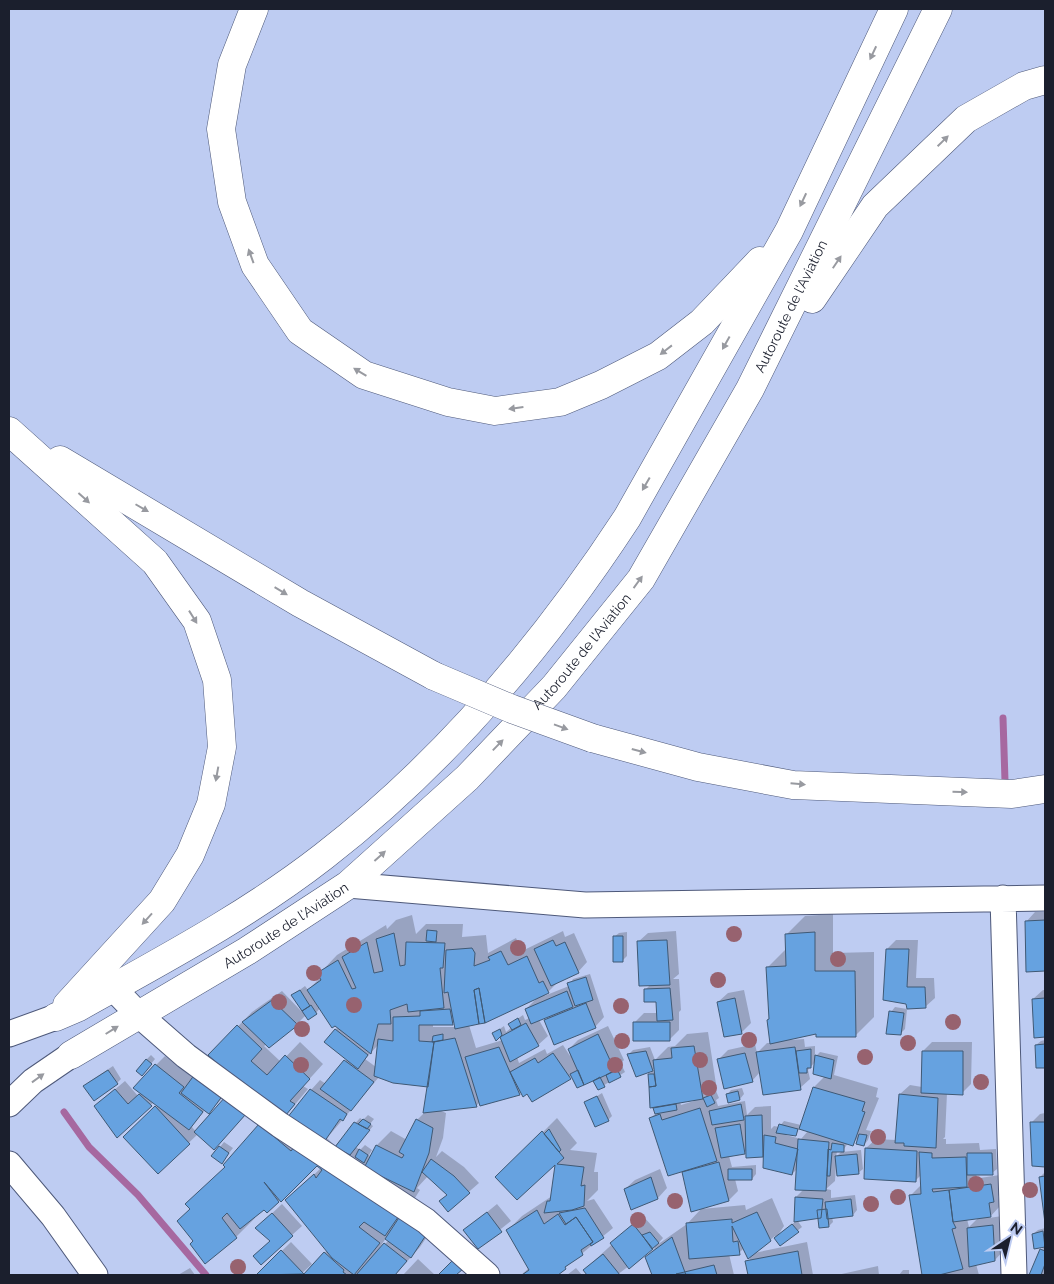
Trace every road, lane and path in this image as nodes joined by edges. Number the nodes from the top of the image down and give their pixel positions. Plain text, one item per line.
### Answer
1 (254, 9) edge
2 (894, 9) edge
3 (938, 9) edge
4 (1045, 80) edge
5 (788, 231) junction
6 (750, 389) junction
7 (9, 431) edge
8 (1045, 789) edge
9 (348, 885) junction
10 (1003, 898) junction
11 (1045, 898) edge
12 (113, 988) junction
13 (138, 1014) junction
14 (56, 1017) junction
15 (15, 1036) edge
16 (71, 1056) joint
17 (9, 1104) edge
18 (9, 1164) edge
19 (95, 1275) edge
20 (487, 1275) edge
21 (1014, 1275) edge

5 -> 1 highway
2 -> 5 highway
3 - 6 highway, Autoroute de l'Aviation
6 -> 4 highway
5 -> 12 highway
9 -> 6 highway, Autoroute de l'Aviation
7 -> 8 highway, bridge
7 -> 14 highway
9 - 10 street
9 - 13 highway, Autoroute de l'Aviation
10 - 11 street
10 - 21 street
12 - 13 street
12 - 14 highway
16 -> 13 highway, Autoroute de l'Aviation
13 - 20 street
14 - 15 street
17 -> 16 street, Autoroute de l'Aviation
18 - 19 street

